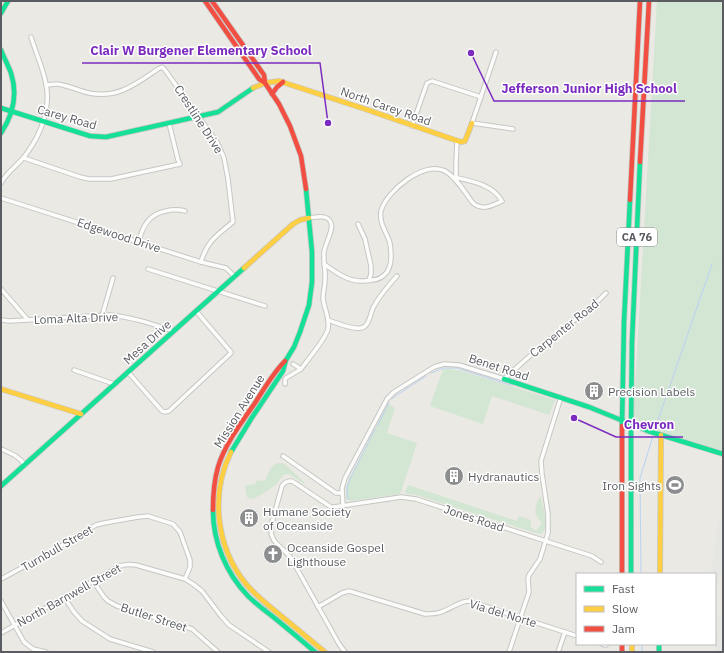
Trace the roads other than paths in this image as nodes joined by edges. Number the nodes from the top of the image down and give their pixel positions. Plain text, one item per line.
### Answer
1 (8, 1) edge
2 (205, 1) edge
3 (212, 1) edge
4 (640, 1) edge
5 (649, 1) edge
6 (1, 13) edge
7 (31, 37) dead end
8 (1, 50) edge
9 (496, 52) dead end
10 (283, 82) junction
11 (265, 83) junction
12 (46, 85) junction
13 (272, 94) junction
14 (481, 97) junction
15 (1, 108) edge
16 (12, 112) junction
17 (199, 116) junction
18 (43, 121) junction
19 (169, 123) junction
20 (472, 123) junction
21 (412, 126) junction
22 (513, 129) dead end
23 (1, 133) edge
24 (457, 141) junction
25 (24, 158) junction
26 (455, 178) junction
27 (1, 183) edge
28 (1, 198) edge
29 (185, 211) dead end
30 (309, 218) junction
31 (358, 224) dead end
32 (139, 242) junction
33 (201, 262) junction
34 (324, 264) junction
35 (148, 269) dead end
36 (234, 276) junction
37 (397, 276) dead end
38 (113, 278) dead end
39 (369, 280) junction
40 (1, 289) edge
41 (218, 291) junction
42 (606, 293) dead end
43 (265, 306) dead end
44 (196, 311) junction
45 (102, 316) junction
46 (1, 320) edge
47 (28, 320) junction
48 (328, 320) junction
49 (173, 331) junction
50 (286, 360) junction
51 (293, 364) dead end
52 (301, 369) junction
53 (74, 370) dead end
54 (128, 372) junction
55 (504, 379) junction
56 (114, 384) junction
57 (285, 384) dead end
58 (1, 389) edge
59 (561, 397) junction
60 (81, 414) junction
61 (622, 420) junction
62 (631, 424) junction
63 (661, 435) junction
64 (1, 449) edge
65 (723, 454) edge
66 (283, 456) dead end
67 (25, 465) junction
68 (1, 486) edge
69 (342, 494) junction
70 (343, 506) junction
71 (546, 541) junction
72 (601, 562) dead end
73 (622, 573) edge
74 (631, 573) edge
75 (660, 573) edge
76 (1, 579) edge
77 (185, 579) junction
78 (93, 581) junction
79 (64, 597) junction
80 (1, 601) edge
81 (318, 607) junction
82 (521, 617) junction
83 (14, 625) junction
84 (565, 632) junction
85 (1, 633) edge
86 (576, 636) edge
87 (46, 652) edge
88 (154, 652) edge
89 (218, 652) edge
90 (269, 652) edge
91 (315, 652) edge
92 (325, 652) edge
93 (345, 652) edge
94 (509, 652) edge
95 (558, 652) edge

1 - 6 main road
2 - 11 main road, Mission Avenue
3 - 11 main road, Mission Avenue
4 - 61 main road, CA 76
5 - 62 main road, CA 76
7 - 12 street
8 - 16 main road
9 - 14 street
10 - 11 main road, North Carey Road
10 - 13 main road
10 - 21 main road, North Carey Road
11 - 13 main road, Mission Avenue
11 - 17 main road, North Carey Road
12 - 17 street, Crestline Drive
12 - 18 street
13 - 30 main road, Mission Avenue
14 - 20 street
14 - 21 street
15 - 16 main road, Carey Road
16 - 18 main road, Carey Road
16 - 23 main road
17 - 19 main road, Carey Road
17 - 33 street, Crestline Drive
18 - 19 main road, Carey Road
18 - 25 street
19 - 25 street
20 - 22 street
20 - 24 main road
21 - 24 main road, North Carey Road
24 - 26 street
25 - 27 street
26 - 26 street
26 - 39 street
28 - 32 street, Edgewood Drive
29 - 32 street
30 - 34 street
30 - 36 main road, Mesa Drive
30 - 50 main road, Mission Avenue
31 - 39 street
32 - 33 street, Edgewood Drive
33 - 36 street, Edgewood Drive
34 - 39 street
34 - 48 street
35 - 41 street
36 - 41 main road, Mesa Drive
37 - 48 street
38 - 45 street
40 - 47 street
41 - 43 street
41 - 44 main road, Mesa Drive
42 - 55 street, Carpenter Road
44 - 49 main road, Mesa Drive
44 - 54 street
45 - 47 street, Loma Alta Drive
45 - 49 street, Loma Alta Drive
46 - 47 street, Loma Alta Drive
48 - 52 street
49 - 54 main road, Mesa Drive
50 - 91 main road, Mission Avenue
50 - 92 main road, Mission Avenue
51 - 52 street
52 - 57 street
53 - 56 street
54 - 56 main road, Mesa Drive
55 - 59 main road, Benet Road
55 - 69 street, Benet Road
56 - 60 main road, Mesa Drive
58 - 60 main road
59 - 61 main road, Benet Road
59 - 71 street
60 - 67 main road, Mesa Drive
61 - 62 main road, Benet Road
61 - 73 main road, CA 76
62 - 63 main road, Benet Road
62 - 74 main road, CA 76
63 - 65 main road, Benet Road
63 - 75 main road
64 - 67 street
66 - 69 street
67 - 68 main road, Mesa Drive
69 - 70 street, Benet Road
70 - 71 street, Jones Road
70 - 81 street, Jones Road
71 - 72 street, Jones Road
71 - 82 street
76 - 77 street, Turnbull Street
77 - 78 street, North Barnwell Street
77 - 90 street, North Barnwell Street
78 - 79 street, North Barnwell Street
78 - 89 street, Butler Street
79 - 83 street, North Barnwell Street
79 - 88 street
80 - 83 street
81 - 82 street, Via del Norte
81 - 93 street
82 - 84 street, Via del Norte
82 - 94 street
83 - 85 street, North Barnwell Street
83 - 87 street
84 - 86 street, Via del Norte
84 - 95 street

